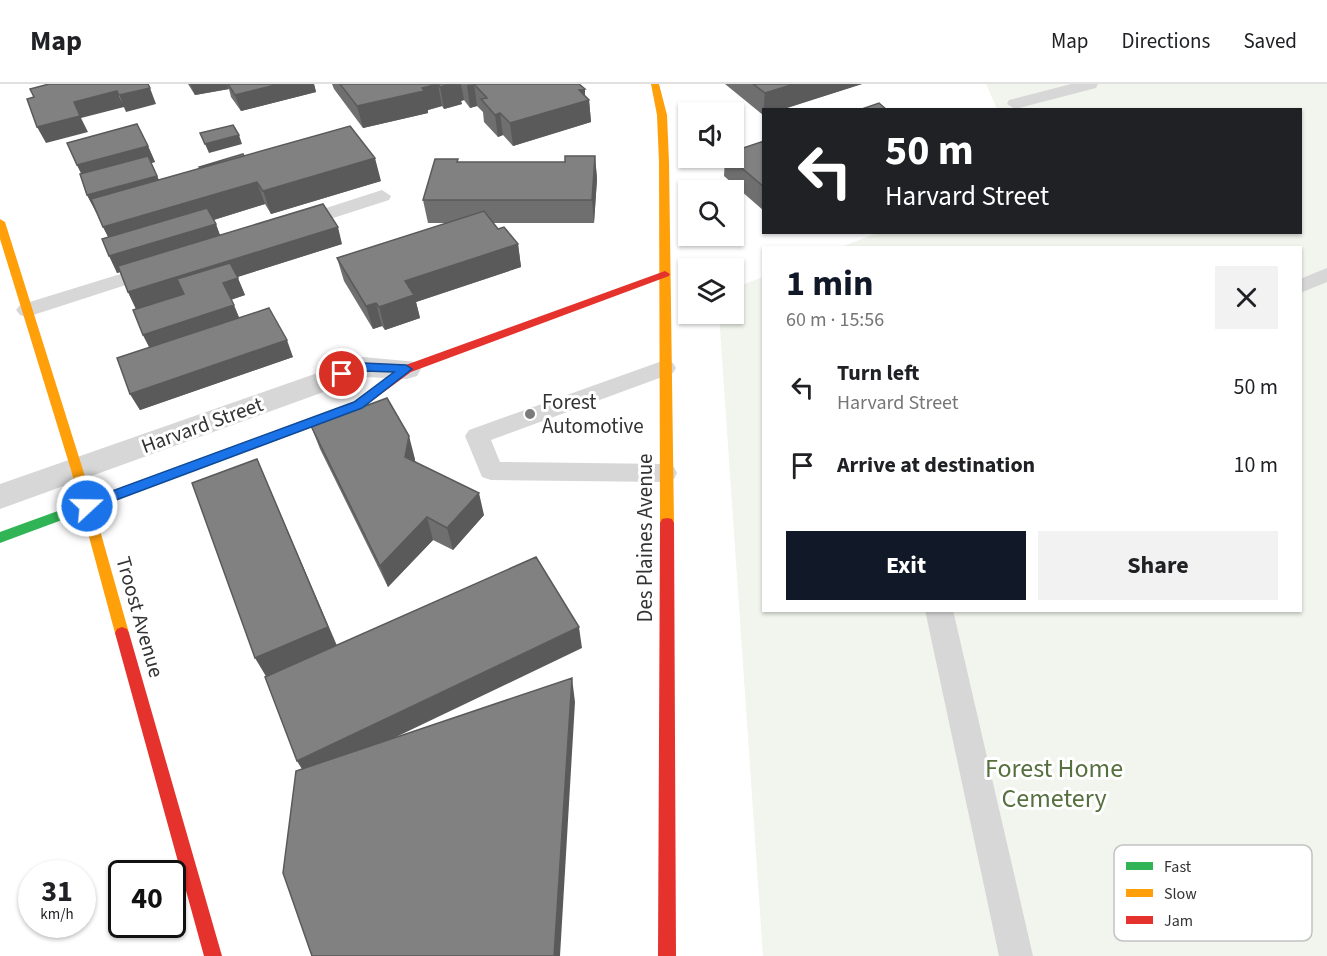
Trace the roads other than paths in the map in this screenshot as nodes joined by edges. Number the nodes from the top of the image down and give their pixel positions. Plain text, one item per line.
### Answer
1 (655, 84) edge
2 (1090, 84) edge
3 (1015, 104) dead end
4 (382, 196) dead end
5 (0, 222) edge
6 (283, 228) edge
7 (173, 264) edge
8 (665, 274) junction
9 (1327, 274) edge
10 (1302, 286) edge
11 (27, 310) junction
12 (665, 368) junction
13 (406, 369) junction
14 (77, 470) junction
15 (665, 473) junction
16 (0, 497) edge
17 (87, 506) junction
18 (0, 538) edge
19 (939, 612) edge
20 (213, 956) edge
21 (667, 956) edge
22 (1016, 956) edge

1 - 8 street, Des Plaines Avenue
2 - 3 lane
4 - 6 lane
5 - 11 street, Troost Avenue
7 - 11 lane
8 - 12 street, Des Plaines Avenue
8 - 13 street, Harvard Street
9 - 10 lane
11 - 14 street, Troost Avenue
12 - 15 street, Des Plaines Avenue
12 - 15 lane
13 - 14 street, Harvard Street
13 - 17 street, Harvard Street
14 - 16 street, Harvard Street
14 - 17 street, Troost Avenue
15 - 21 street, Des Plaines Avenue
17 - 18 street, Harvard Street
17 - 20 street, Troost Avenue
19 - 22 lane

